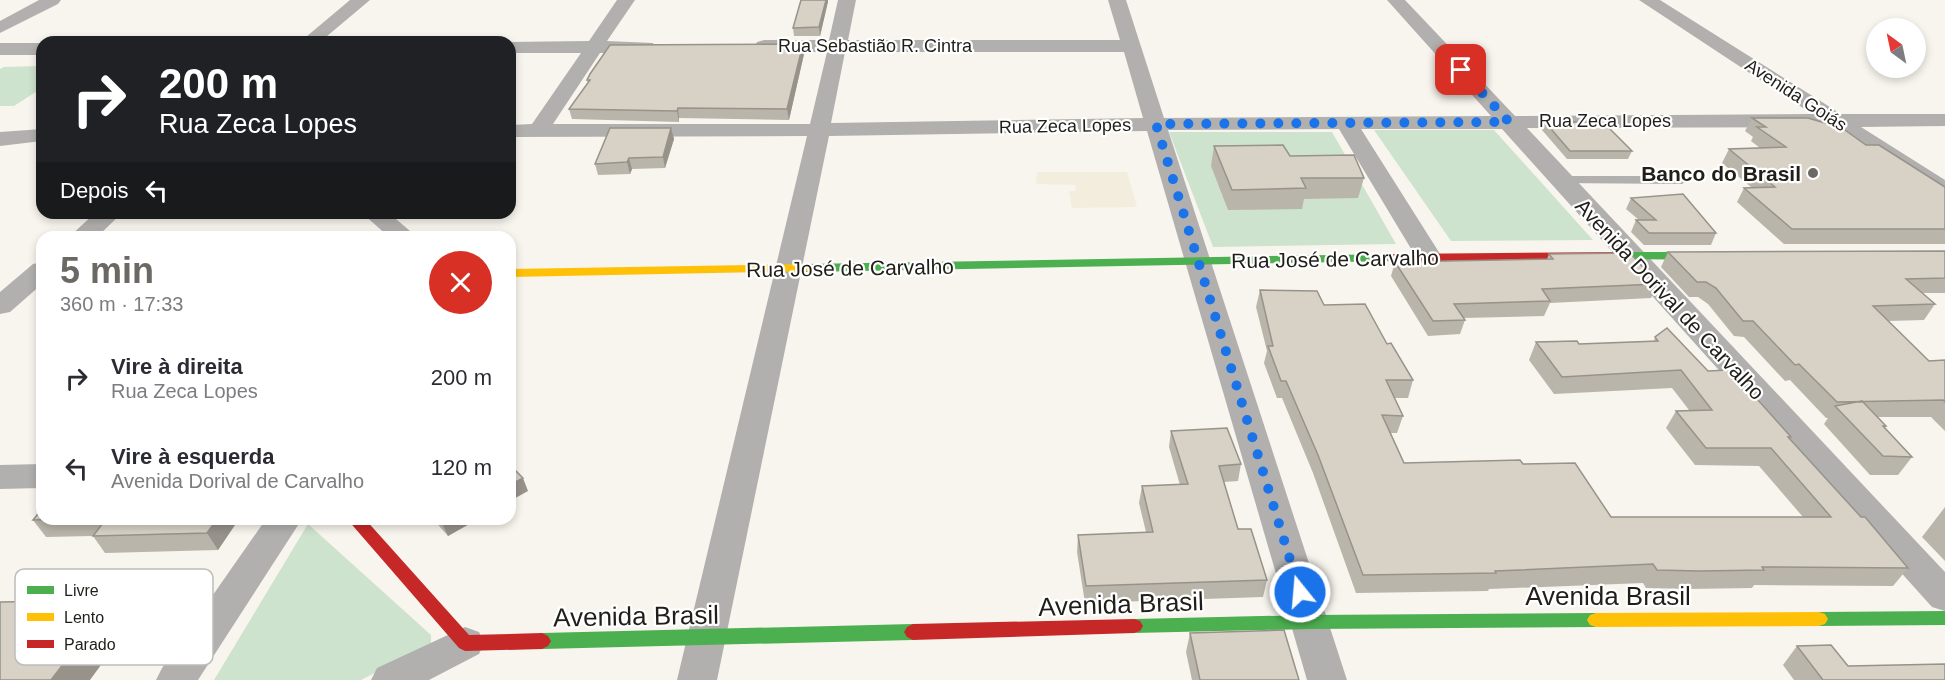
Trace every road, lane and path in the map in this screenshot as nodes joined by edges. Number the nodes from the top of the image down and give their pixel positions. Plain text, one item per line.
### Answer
1 (52, 0) edge
2 (361, 0) edge
3 (626, 0) edge
4 (847, 0) edge
5 (1118, 0) edge
6 (1396, 0) edge
7 (1648, 0) edge
8 (0, 28) edge
9 (316, 36) edge
10 (745, 46) edge
11 (836, 46) junction
12 (1132, 46) junction
13 (516, 47) edge
14 (596, 47) junction
15 (664, 47) edge
16 (0, 49) edge
17 (36, 49) edge
18 (1835, 120) junction
19 (1945, 120) edge
20 (1509, 122) junction
21 (1346, 123) junction
22 (1156, 124) junction
23 (820, 130) junction
24 (516, 131) edge
25 (538, 131) junction
26 (36, 136) edge
27 (0, 139) edge
28 (1561, 180) junction
29 (1682, 180) dead end
30 (1945, 190) edge
31 (103, 219) edge
32 (382, 219) edge
33 (89, 231) edge
34 (396, 231) edge
35 (1723, 255) edge
36 (1629, 256) junction
37 (1429, 257) junction
38 (1199, 261) junction
39 (790, 269) junction
40 (516, 273) edge
41 (36, 275) edge
42 (0, 306) edge
43 (36, 476) edge
44 (0, 477) edge
45 (281, 525) edge
46 (360, 525) edge
47 (1945, 596) edge
48 (1945, 618) edge
49 (1309, 622) junction
50 (213, 625) edge
51 (706, 639) junction
52 (465, 643) junction
53 (186, 665) edge
54 (176, 680) edge
55 (391, 680) edge
56 (697, 680) edge
57 (1327, 680) edge

1 - 8 street
2 - 9 street
3 - 14 street
4 - 11 street
5 - 12 street
6 - 20 street, Avenida Dorival de Carvalho
7 - 18 street, Avenida Goiás
10 - 11 street, Rua Sebastião R. Cintra
11 - 12 street, Rua Sebastião R. Cintra
11 - 23 street
12 - 22 street
13 - 14 street
14 - 15 street
14 - 25 street
16 - 17 street
18 - 19 street, Rua Zeca Lopes
18 - 20 street, Rua Zeca Lopes
18 - 30 street, Avenida Goiás
20 - 21 street, Rua Zeca Lopes
20 - 28 street, Avenida Dorival de Carvalho
21 - 22 street, Rua Zeca Lopes
21 - 37 street
22 - 23 street, Rua Zeca Lopes
22 - 38 street
23 - 25 street, Rua Zeca Lopes
23 - 39 street
24 - 25 street, Rua Zeca Lopes
26 - 27 street
28 - 29 lane
28 - 36 street, Avenida Dorival de Carvalho
31 - 33 street
32 - 34 street
35 - 36 street, Rua José de Carvalho
36 - 37 street, Rua José de Carvalho
36 - 47 street, Avenida Dorival de Carvalho
37 - 38 street, Rua José de Carvalho
38 - 39 street, Rua José de Carvalho
38 - 49 street
39 - 40 street, Rua José de Carvalho
39 - 51 street
41 - 42 street
43 - 44 street
45 - 50 street
46 - 52 street
48 - 49 street, Avenida Brasil
49 - 51 street, Avenida Brasil
49 - 57 street
51 - 52 street, Avenida Brasil
51 - 56 street
52 - 55 street
53 - 54 street

